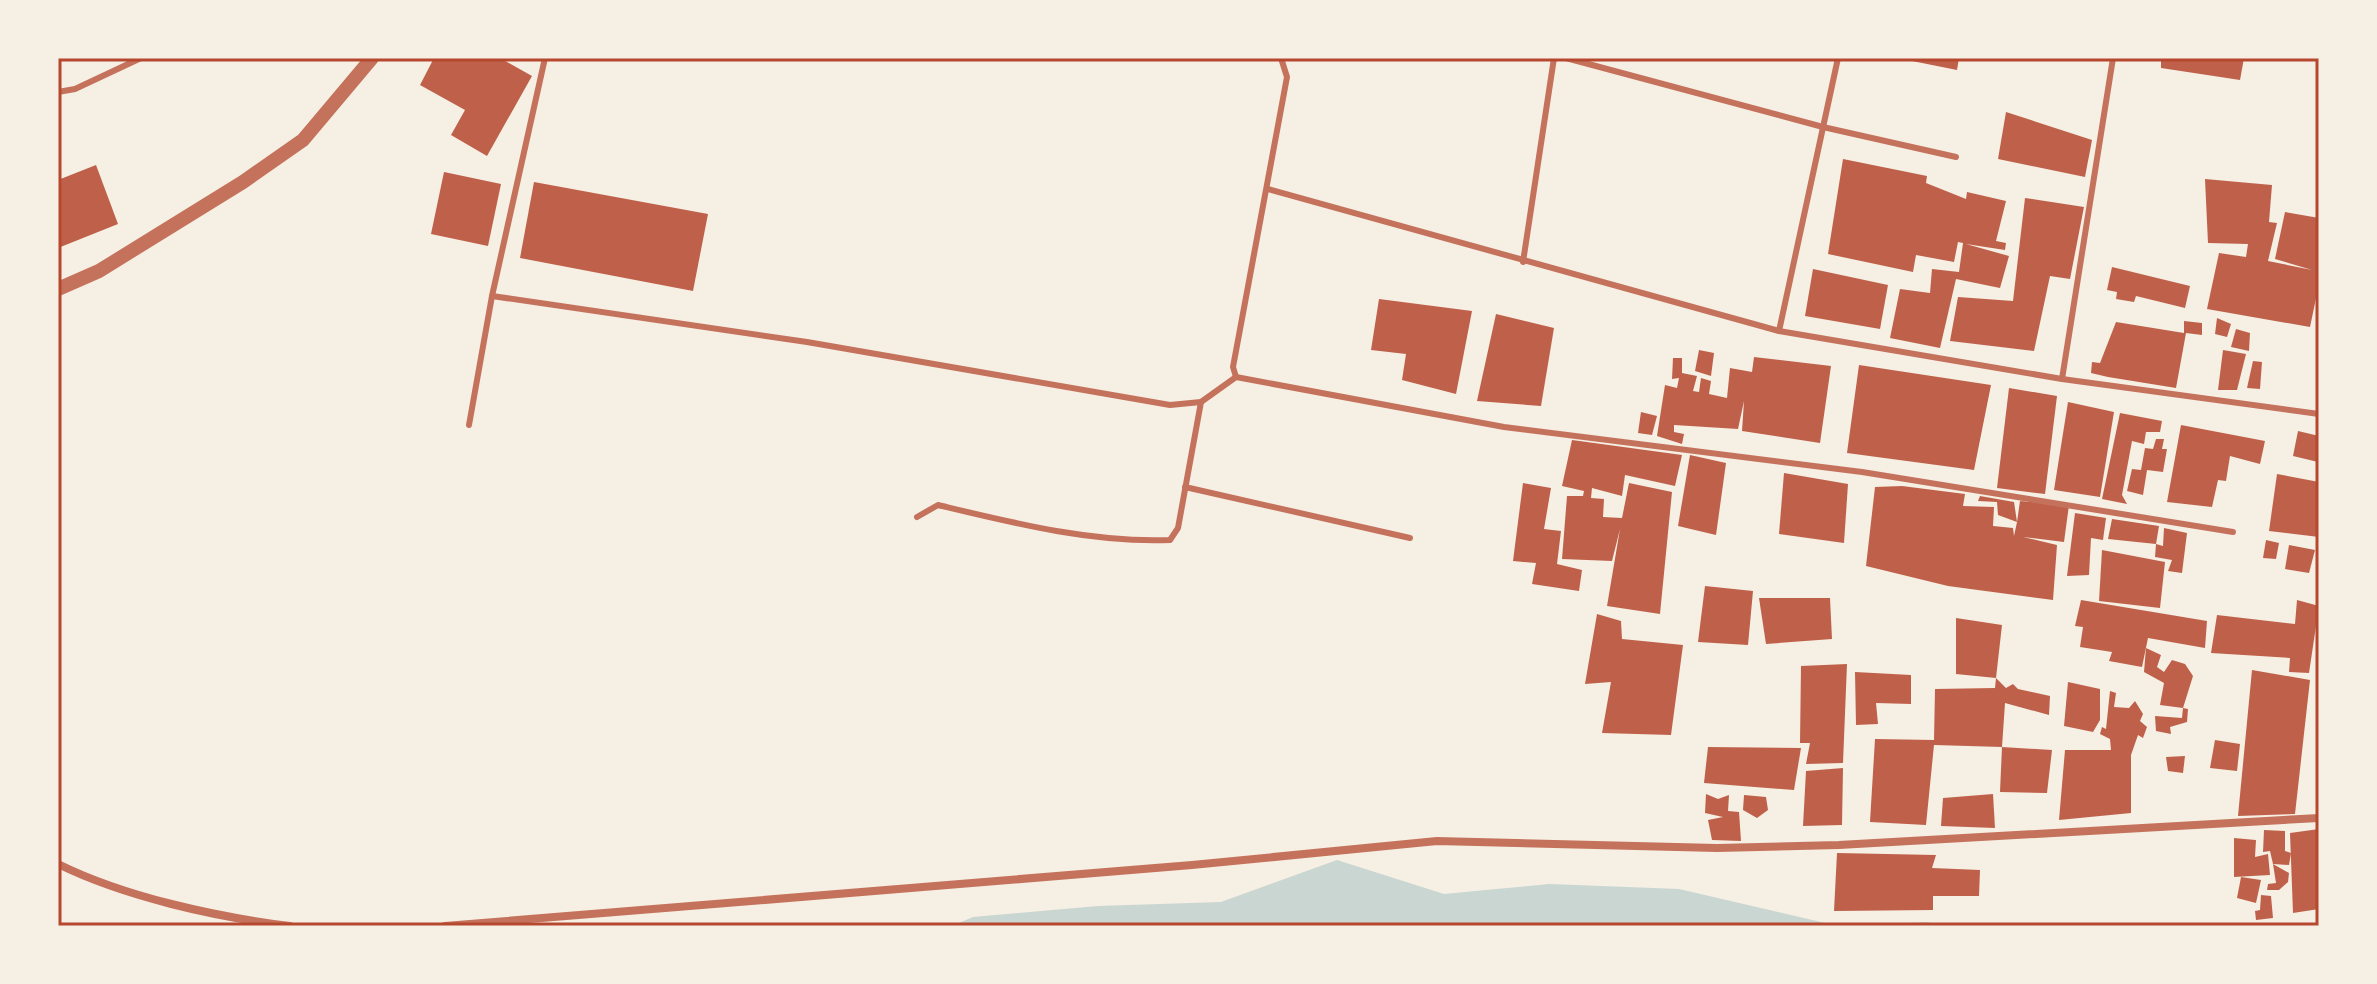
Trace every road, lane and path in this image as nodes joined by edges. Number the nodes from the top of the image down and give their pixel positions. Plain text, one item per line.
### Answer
1 (141, 58) edge
2 (372, 58) edge
3 (545, 58) edge
4 (1281, 58) edge
5 (1554, 58) edge
6 (1566, 58) edge
7 (1838, 58) edge
8 (2113, 58) edge
9 (58, 92) edge
10 (1823, 127) junction
11 (1956, 157) dead end
12 (1268, 189) junction
13 (1523, 262) junction
14 (58, 289) edge
15 (492, 296) junction
16 (1779, 331) junction
17 (1236, 377) junction
18 (2062, 379) junction
19 (1201, 402) junction
20 (2319, 414) edge
21 (469, 425) dead end
22 (1185, 487) junction
23 (917, 517) dead end
24 (2233, 532) dead end
25 (1410, 538) dead end
26 (2319, 818) edge
27 (58, 864) edge
28 (290, 926) edge
29 (445, 926) edge

1 - 9 lane
2 - 14 street
3 - 15 lane
4 - 12 lane
5 - 13 lane
6 - 10 lane
7 - 10 lane
8 - 18 lane
10 - 11 lane
10 - 16 lane
12 - 13 lane
12 - 17 lane
13 - 16 lane
15 - 19 lane
15 - 21 lane
16 - 18 lane
17 - 19 lane
17 - 24 lane
18 - 20 lane
19 - 22 lane
22 - 23 lane
22 - 25 lane
26 - 29 street
27 - 28 street

